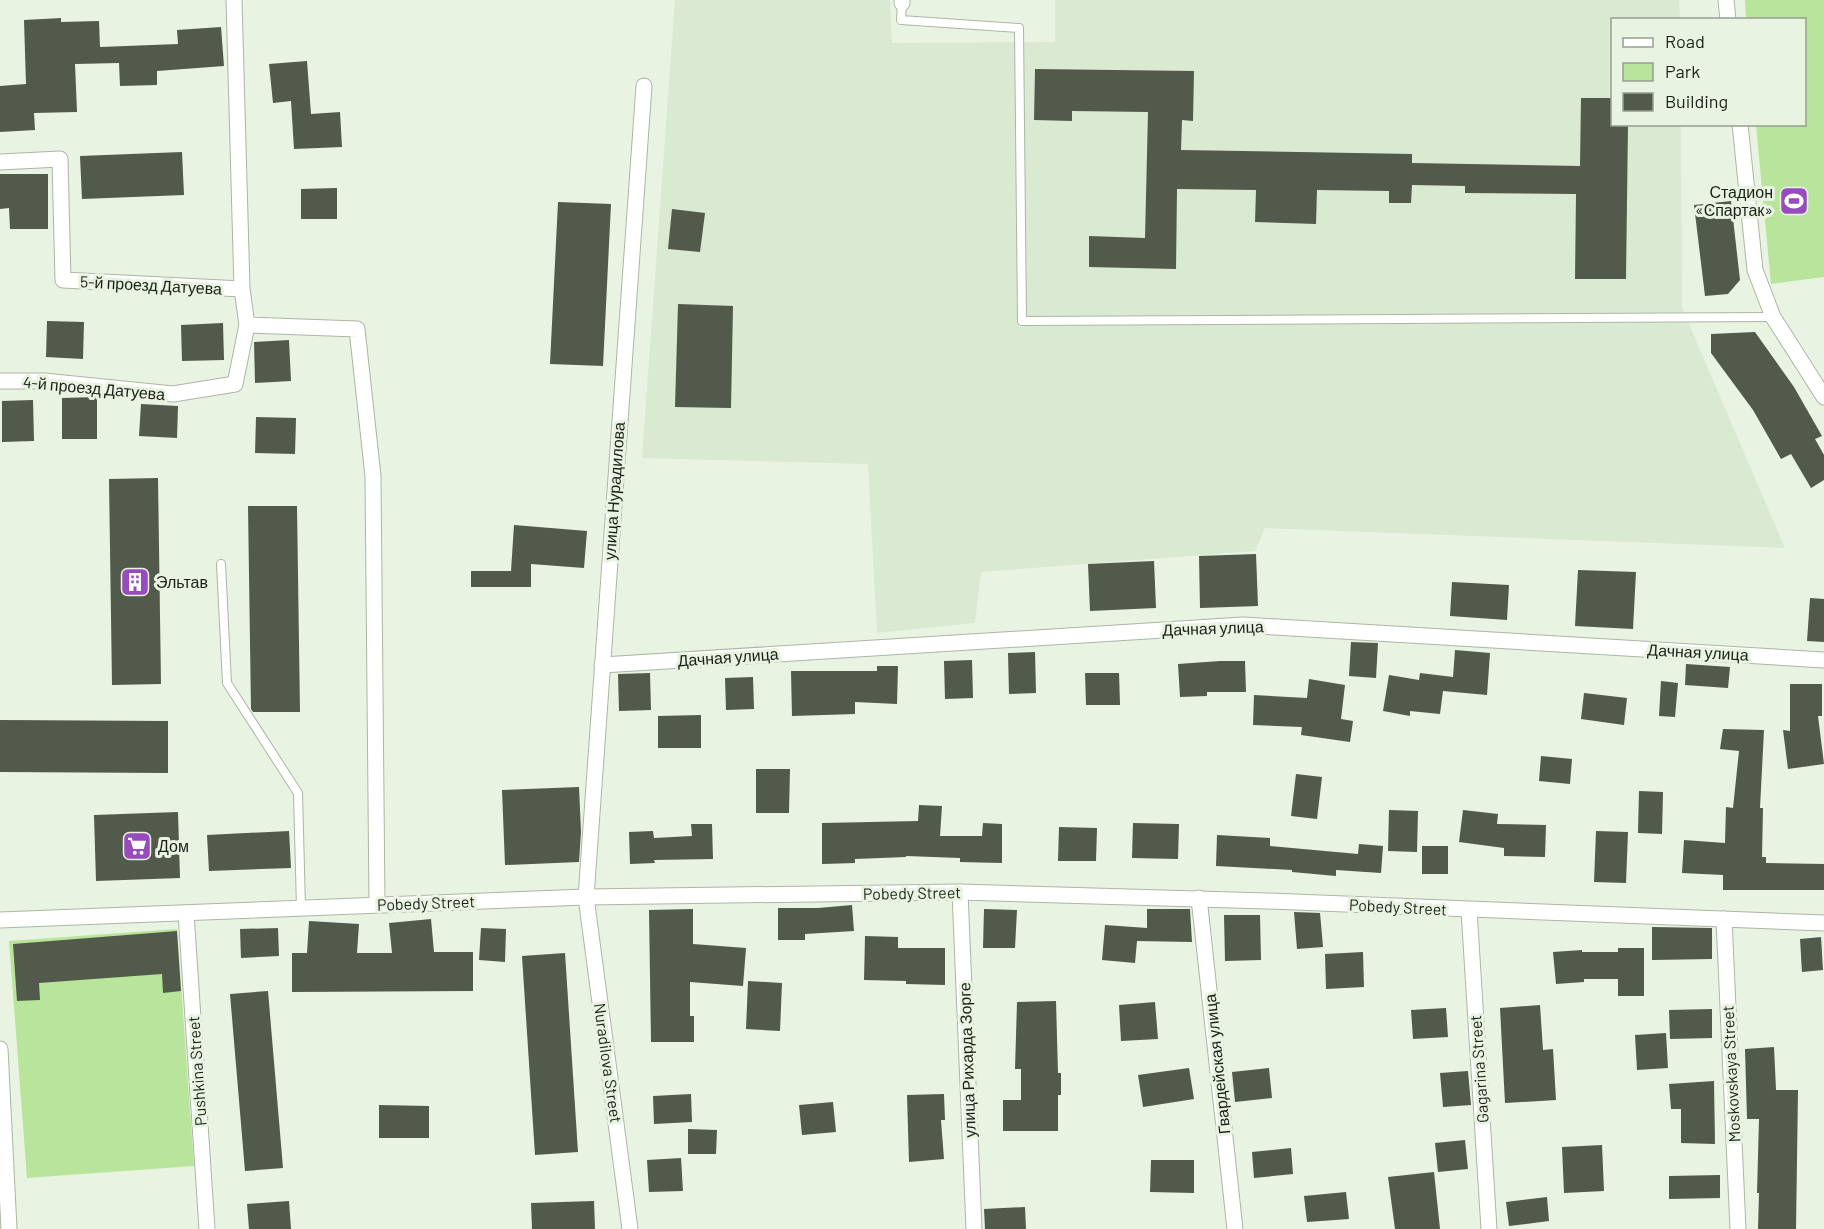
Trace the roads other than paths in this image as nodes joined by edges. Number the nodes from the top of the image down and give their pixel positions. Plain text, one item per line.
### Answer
1 (234, 0) edge
2 (1726, 0) edge
3 (902, 2) edge
4 (1728, 18) edge
5 (644, 86) dead end
6 (1740, 126) edge
7 (0, 162) edge
8 (242, 289) junction
9 (1773, 317) junction
10 (247, 325) junction
11 (0, 381) edge
12 (1823, 392) edge
13 (221, 564) dead end
14 (1824, 660) edge
15 (602, 665) junction
16 (960, 892) junction
17 (586, 897) junction
18 (1199, 898) junction
19 (377, 905) junction
20 (301, 908) junction
21 (1469, 910) junction
22 (186, 913) junction
23 (0, 920) edge
24 (1724, 920) junction
25 (1824, 923) edge
26 (0, 1049) edge
27 (9, 1229) edge
28 (207, 1229) edge
29 (630, 1229) edge
30 (974, 1229) edge
31 (1235, 1229) edge
32 (1489, 1229) edge
33 (1738, 1229) edge

1 - 8 street
2 - 4 street
3 - 9 lane
5 - 15 street, улица Нурадилова
6 - 9 street
7 - 8 street, 5-й проезд Датуева
8 - 10 street
9 - 12 street
10 - 11 street, 4-й проезд Датуева
10 - 19 street
13 - 20 lane
14 - 15 street, Дачная улица
15 - 17 street, улица Нурадилова
16 - 17 street, Pobedy Street
16 - 18 street, Pobedy Street
16 - 30 street, улица Рихарда Зорге
17 - 19 street, Pobedy Street
17 - 29 street, Nuradilova Street
18 - 21 street, Pobedy Street
18 - 31 street, Гвардейская улица
19 - 20 street, Pobedy Street
20 - 22 street, Pobedy Street
21 - 24 street, Pobedy Street
21 - 32 street, Gagarina Street
22 - 23 street, Pobedy Street
22 - 28 street, Pushkina Street
24 - 25 street, Pobedy Street
24 - 33 street, Moskovskaya Street
26 - 27 street

